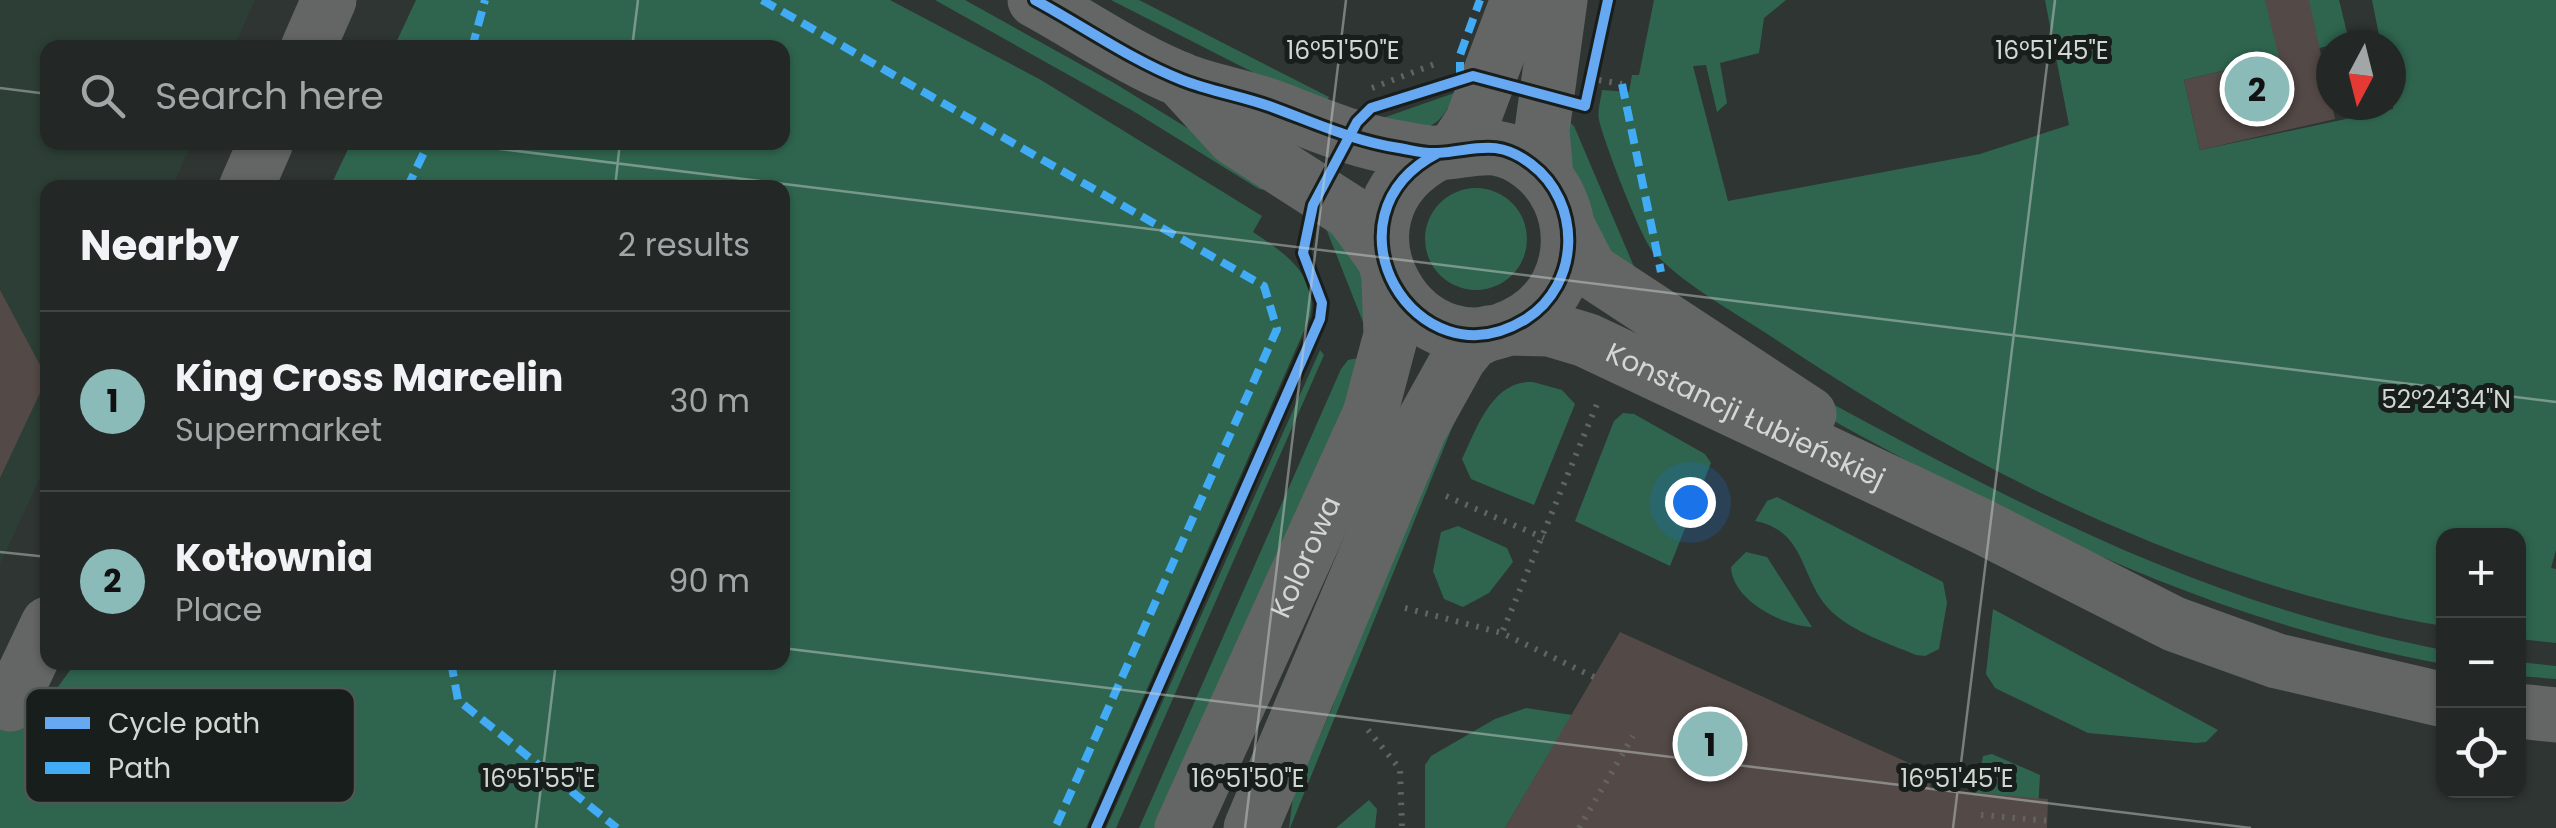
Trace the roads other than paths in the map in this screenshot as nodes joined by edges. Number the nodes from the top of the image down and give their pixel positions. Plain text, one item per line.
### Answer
1 (329, 0) edge
2 (1035, 0) edge
3 (1518, 0) edge
4 (1560, 0) edge
5 (312, 40) edge
6 (1180, 79) junction
7 (263, 150) edge
8 (1446, 150) junction
9 (1546, 177) junction
10 (249, 180) edge
11 (1569, 230) junction
12 (1385, 266) junction
13 (1499, 330) junction
14 (1979, 525) junction
15 (40, 641) edge
16 (2436, 698) edge
17 (10, 704) dead end
18 (2526, 712) edge
19 (2556, 716) edge
20 (1253, 827) edge
21 (1182, 828) edge

1 - 5 street
2 - 6 street
3 - 8 street
4 - 9 street
6 - 8 street
6 - 12 street
7 - 10 street
8 - 9 street
8 - 12 street
9 - 11 street
11 - 13 street
11 - 14 street, Konstancji Łubieńskiej
12 - 13 street
12 - 21 street, Kolorowa
13 - 14 street, Konstancji Łubieńskiej
13 - 20 street, Kolorowa
14 - 16 street, Konstancji Łubieńskiej
15 - 17 street
18 - 19 street

